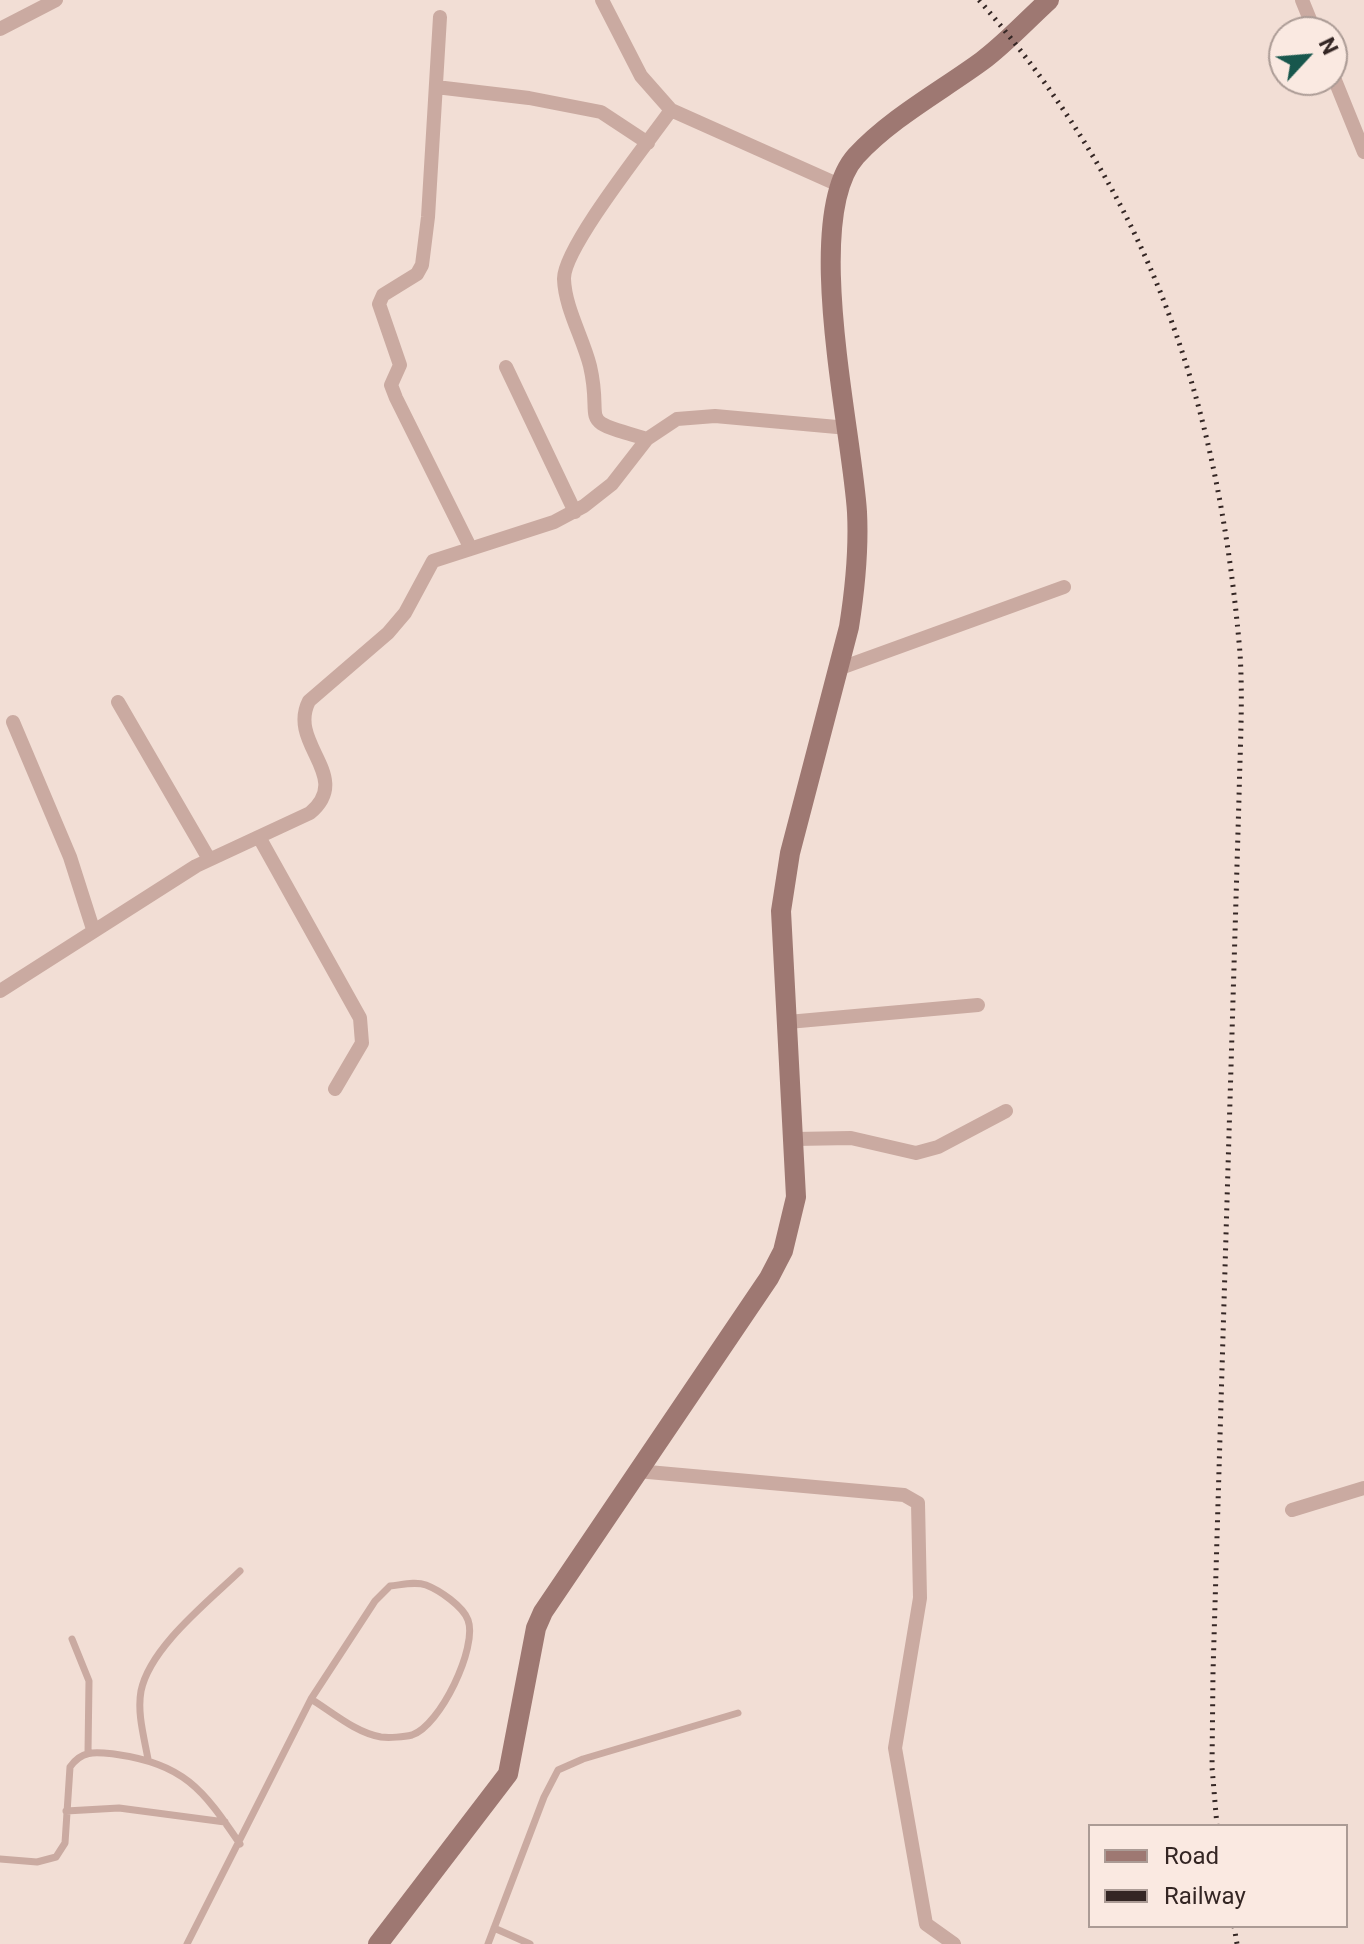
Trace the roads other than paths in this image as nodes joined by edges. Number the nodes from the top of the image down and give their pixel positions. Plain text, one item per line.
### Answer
1 (56, 0) edge
2 (602, 0) edge
3 (1049, 0) edge
4 (440, 17) dead end
5 (0, 29) edge
6 (436, 87) junction
7 (1341, 96) edge
8 (671, 110) junction
9 (648, 143) junction
10 (1364, 152) edge
11 (839, 185) junction
12 (506, 367) dead end
13 (848, 428) junction
14 (647, 439) junction
15 (575, 512) junction
16 (470, 547) junction
17 (1064, 587) dead end
18 (838, 669) junction
19 (118, 702) dead end
20 (13, 722) dead end
21 (259, 837) junction
22 (209, 859) junction
23 (93, 929) junction
24 (0, 991) edge
25 (978, 1005) dead end
26 (788, 1022) junction
27 (335, 1089) dead end
28 (1006, 1111) dead end
29 (795, 1139) junction
30 (637, 1471) junction
31 (1364, 1488) edge
32 (1292, 1510) dead end
33 (240, 1571) dead end
34 (72, 1639) dead end
35 (311, 1699) junction
36 (738, 1713) dead end
37 (88, 1752) junction
38 (148, 1759) junction
39 (66, 1811) junction
40 (225, 1822) junction
41 (240, 1844) junction
42 (0, 1859) edge
43 (494, 1928) junction
44 (187, 1944) edge
45 (378, 1944) edge
46 (488, 1944) edge
47 (530, 1944) edge
48 (954, 1944) edge

1 - 5 street
2 - 8 street
3 - 11 street
4 - 6 street
6 - 9 street
6 - 16 street
7 - 10 street
8 - 9 street
8 - 11 street
9 - 14 street
11 - 13 street
12 - 15 street
13 - 14 street
13 - 18 street
14 - 15 street
15 - 16 street
16 - 21 street
17 - 18 street
18 - 26 street
19 - 22 street
20 - 23 street
21 - 22 street
21 - 27 street
22 - 23 street
23 - 24 street
25 - 26 street
26 - 29 street
28 - 29 street
29 - 30 street
30 - 45 street
30 - 48 street
31 - 32 street
33 - 38 lane
34 - 37 lane
35 - 35 lane
35 - 41 lane
36 - 43 lane
37 - 38 lane
37 - 39 lane
38 - 40 lane
39 - 40 lane
39 - 42 lane
40 - 41 lane
41 - 44 lane
43 - 46 lane
43 - 47 lane

